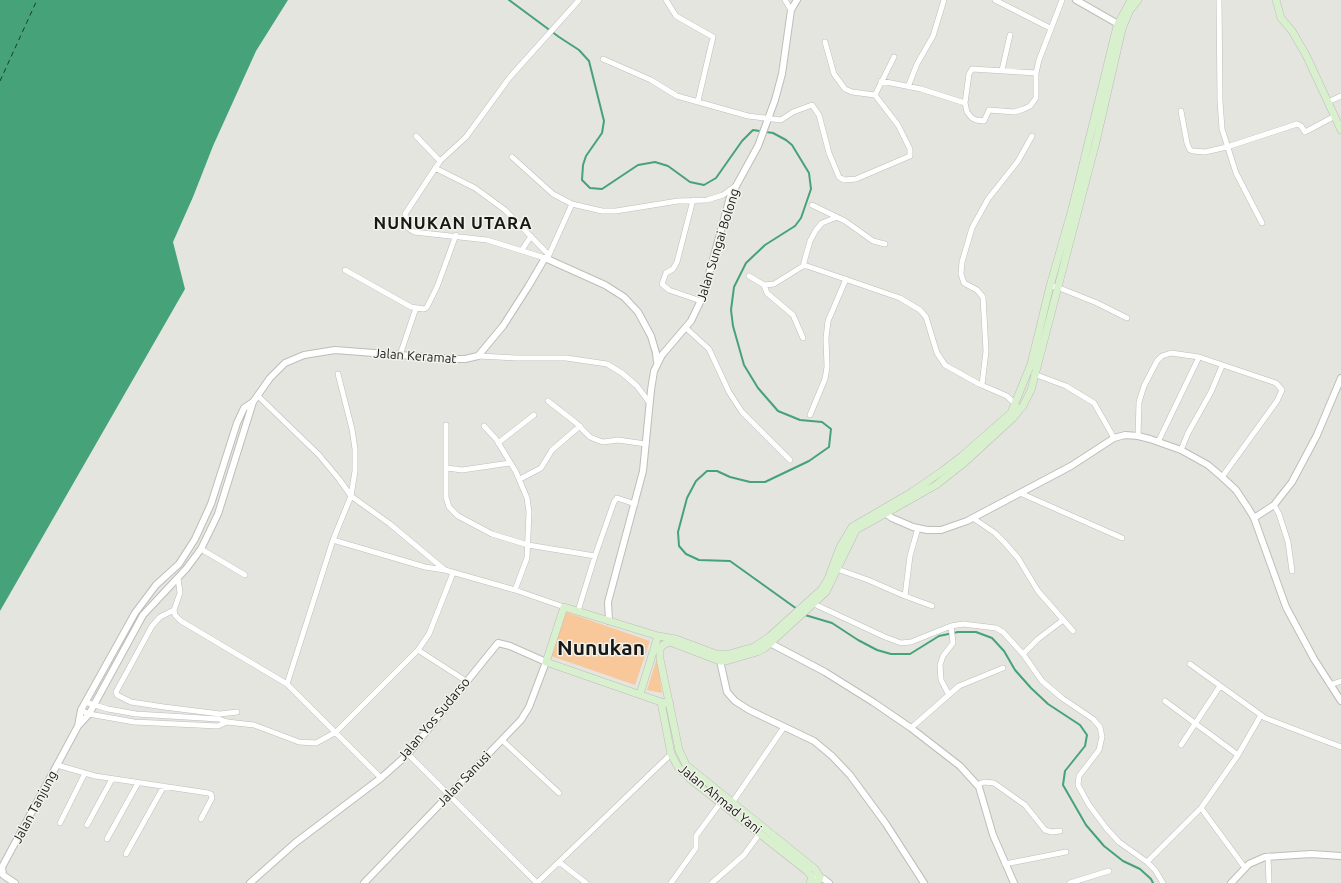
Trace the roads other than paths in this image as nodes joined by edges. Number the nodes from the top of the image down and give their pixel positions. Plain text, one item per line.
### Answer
1 (579, 0) edge
2 (666, 0) edge
3 (785, 0) edge
4 (797, 0) edge
5 (944, 0) edge
6 (995, 0) edge
7 (1062, 0) edge
8 (1076, 0) edge
9 (1131, 0) edge
10 (1138, 0) edge
11 (1219, 0) edge
12 (1276, 0) edge
13 (791, 10) junction
14 (1118, 24) junction
15 (1050, 28) junction
16 (1010, 35) dead end
17 (825, 42) dead end
18 (894, 57) dead end
19 (603, 59) dead end
20 (1002, 70) junction
21 (1036, 73) junction
22 (881, 81) junction
23 (908, 87) junction
24 (875, 96) junction
25 (1341, 96) edge
26 (698, 101) junction
27 (1101, 101) junction
28 (1328, 102) junction
29 (965, 103) junction
30 (1181, 111) dead end
31 (1335, 116) junction
32 (768, 120) junction
33 (1341, 130) edge
34 (416, 136) dead end
35 (1032, 136) dead end
36 (1227, 147) junction
37 (512, 157) dead end
38 (440, 161) junction
39 (435, 168) junction
40 (734, 187) junction
41 (693, 200) junction
42 (572, 204) junction
43 (812, 205) dead end
44 (837, 217) junction
45 (1262, 223) dead end
46 (456, 235) junction
47 (531, 236) junction
48 (885, 244) dead end
49 (522, 250) junction
50 (547, 257) junction
51 (803, 266) junction
52 (345, 270) dead end
53 (749, 276) dead end
54 (846, 279) junction
55 (764, 285) junction
56 (1054, 286) junction
57 (701, 301) junction
58 (416, 308) junction
59 (1127, 318) dead end
60 (686, 328) junction
61 (803, 338) dead end
62 (400, 355) junction
63 (478, 356) junction
64 (1199, 357) junction
65 (657, 362) junction
66 (1222, 366) junction
67 (338, 374) dead end
68 (1034, 374) junction
69 (1341, 378) edge
70 (982, 386) junction
71 (258, 396) junction
72 (548, 401) dead end
73 (253, 402) junction
74 (649, 402) junction
75 (1016, 405) junction
76 (534, 415) dead end
77 (810, 415) dead end
78 (446, 425) dead end
79 (484, 426) dead end
80 (580, 426) junction
81 (1138, 436) junction
82 (1114, 438) junction
83 (1158, 442) junction
84 (498, 443) junction
85 (646, 444) junction
86 (1181, 450) junction
87 (790, 460) dead end
88 (510, 463) junction
89 (447, 468) junction
90 (1222, 477) junction
91 (520, 479) junction
92 (216, 487) junction
93 (226, 490) junction
94 (1020, 493) junction
95 (351, 496) junction
96 (635, 504) junction
97 (1274, 505) junction
98 (883, 512) junction
99 (973, 518) junction
100 (1254, 518) junction
101 (918, 528) junction
102 (1122, 538) dead end
103 (333, 540) junction
104 (528, 545) junction
105 (201, 548) junction
106 (595, 556) junction
107 (179, 564) junction
108 (186, 569) junction
109 (838, 569) junction
110 (445, 570) junction
111 (1292, 571) dead end
112 (453, 573) junction
113 (245, 575) dead end
114 (178, 578) junction
115 (515, 590) junction
116 (905, 596) junction
117 (608, 602) junction
118 (810, 605) junction
119 (932, 606) dead end
120 (564, 607) junction
121 (174, 610) junction
122 (578, 611) junction
123 (598, 618) junction
124 (1063, 620) junction
125 (609, 621) junction
126 (951, 626) junction
127 (1073, 631) dead end
128 (658, 636) junction
129 (768, 642) junction
130 (418, 650) junction
131 (1023, 654) junction
132 (720, 661) junction
133 (546, 662) junction
134 (1190, 664) dead end
135 (1004, 668) dead end
136 (1341, 681) edge
137 (466, 682) junction
138 (287, 684) junction
139 (1330, 685) junction
140 (1220, 686) junction
141 (640, 694) junction
142 (949, 695) junction
143 (1166, 701) dead end
144 (1341, 701) edge
145 (85, 702) junction
146 (661, 702) junction
147 (670, 704) junction
148 (94, 706) junction
149 (81, 710) junction
150 (237, 712) dead end
151 (89, 714) junction
152 (1260, 715) junction
153 (227, 722) junction
154 (1195, 723) junction
155 (78, 726) junction
156 (784, 727) junction
157 (911, 728) junction
158 (336, 732) junction
159 (502, 740) junction
160 (1181, 745) dead end
161 (1341, 747) edge
162 (408, 754) junction
163 (671, 754) junction
164 (1238, 755) junction
165 (57, 765) junction
166 (85, 773) junction
167 (381, 778) junction
168 (112, 779) junction
169 (138, 783) junction
170 (977, 785) junction
171 (164, 786) junction
172 (559, 793) dead end
173 (448, 796) junction
174 (721, 802) junction
175 (732, 803) junction
176 (1201, 808) junction
177 (201, 819) dead end
178 (60, 824) dead end
179 (86, 825) dead end
180 (1060, 831) dead end
181 (760, 833) junction
182 (107, 839) dead end
183 (779, 843) junction
184 (1066, 852) dead end
185 (126, 854) dead end
186 (1268, 856) junction
187 (1341, 856) edge
188 (559, 862) junction
189 (1146, 862) junction
190 (1005, 864) junction
191 (1245, 868) junction
192 (1109, 871) dead end
193 (1, 872) edge
194 (811, 880) edge
195 (818, 880) edge
196 (15, 883) edge
197 (250, 883) edge
198 (364, 883) edge
199 (537, 883) edge
200 (586, 883) edge
201 (671, 883) edge
202 (712, 883) edge
203 (829, 883) edge
204 (924, 883) edge
205 (1014, 883) edge
206 (1070, 883) edge
207 (1163, 883) edge
208 (1231, 883) edge
209 (1269, 883) edge

1 - 38 street
2 - 26 street
3 - 13 street
4 - 13 street, Jalan Sungai Bolong
5 - 23 street
6 - 15 street
7 - 15 street
8 - 14 street
9 - 14 main road
10 - 27 main road
11 - 36 street
12 - 28 main road
13 - 32 street, Jalan Sungai Bolong
14 - 27 main road
15 - 21 street
16 - 20 street
17 - 24 street
18 - 22 street
19 - 26 street
20 - 21 street
20 - 29 street
21 - 29 street
22 - 23 street
22 - 24 street
23 - 29 street
24 - 32 street
25 - 28 street
26 - 32 street
27 - 56 main road
28 - 31 main road
30 - 36 street
31 - 33 main road
31 - 36 street
32 - 40 street, Jalan Sungai Bolong
34 - 38 street
35 - 70 street
36 - 45 street
37 - 42 street
38 - 39 street
39 - 46 street
39 - 47 street
40 - 41 street
40 - 57 street, Jalan Sungai Bolong
41 - 42 street
41 - 57 street
42 - 50 street
43 - 44 street
44 - 48 street
44 - 51 street
46 - 49 street
46 - 58 street
47 - 49 street
47 - 50 street
49 - 50 street
50 - 63 street
50 - 65 street
51 - 54 street
51 - 55 street
52 - 58 street
53 - 55 street
54 - 70 street
54 - 77 street
55 - 61 street
56 - 59 street
56 - 68 main road
56 - 75 main road
57 - 60 street, Jalan Sungai Bolong
58 - 62 street
60 - 65 street, Jalan Sungai Bolong
60 - 87 street
62 - 63 street, Jalan Keramat
62 - 71 street, Jalan Keramat
63 - 74 street
64 - 66 street
64 - 81 street
64 - 83 street
65 - 74 street, Jalan Sungai Bolong
66 - 86 street
66 - 90 street
67 - 95 street
68 - 82 street
68 - 98 main road
69 - 97 street
70 - 75 street
71 - 73 street, Jalan Keramat
71 - 95 street
72 - 80 street
73 - 92 street, Jalan Keramat
73 - 93 street
74 - 85 street, Jalan Sungai Bolong
75 - 98 main road
76 - 84 street
78 - 89 street
79 - 84 street
80 - 85 street
80 - 91 street
81 - 82 street
81 - 83 street
82 - 94 street
83 - 86 street
84 - 88 street
85 - 96 street, Jalan Sungai Bolong
86 - 90 street
88 - 89 street
88 - 91 street
89 - 104 street
90 - 100 street
91 - 104 street
92 - 93 street
92 - 107 street, Jalan Keramat
93 - 105 street
94 - 99 street
94 - 102 street
95 - 103 street
95 - 110 street
96 - 106 street
96 - 117 street, Jalan Sungai Bolong
97 - 100 street
97 - 111 street
98 - 101 street
98 - 109 main road
98 - 118 main road
99 - 101 street
99 - 124 street
100 - 139 street
101 - 116 street
103 - 110 street
103 - 138 street
104 - 106 street
104 - 115 street
105 - 108 street
105 - 113 street
106 - 122 street
107 - 108 street
107 - 145 street, Jalan Keramat
108 - 114 street
109 - 116 street
109 - 118 main road
110 - 112 street
112 - 115 street
112 - 130 street
114 - 121 street
114 - 148 street
115 - 120 street
116 - 119 street
117 - 123 street, Jalan Sungai Bolong
117 - 125 street, Jalan Sungai Bolong
118 - 126 street
118 - 129 main road
120 - 122 main road
120 - 133 main road
121 - 138 street
121 - 150 street
122 - 123 main road
123 - 125 main road
124 - 127 street
124 - 131 street
125 - 128 main road
126 - 131 street
126 - 142 street
128 - 129 main road
128 - 141 main road
129 - 132 main road
129 - 157 street
130 - 137 street
130 - 158 street
131 - 189 street
132 - 147 main road, Jalan Ahmad Yani
132 - 156 street
133 - 137 street, Jalan Yos Sudarso
133 - 141 main road
133 - 159 street, Jalan Sanusi
134 - 140 street
135 - 142 street
136 - 139 street
137 - 162 street, Jalan Yos Sudarso
138 - 158 street
139 - 144 street
140 - 152 street
140 - 154 street
141 - 146 main road
142 - 157 street
143 - 154 street
145 - 148 street
145 - 149 street, Jalan Keramat
146 - 147 main road
146 - 163 main road, Jalan Ahmad Yani
147 - 175 main road, Jalan Ahmad Yani
148 - 151 street
148 - 153 street
149 - 151 street
149 - 155 street, Jalan Keramat
151 - 153 street
151 - 155 street
152 - 161 street
152 - 164 street
153 - 158 street
154 - 160 street
154 - 164 street
155 - 165 street, Jalan Tanjung
156 - 175 street
156 - 204 street
157 - 170 street
158 - 167 street
159 - 172 street
159 - 173 street, Jalan Sanusi
162 - 167 street, Jalan Yos Sudarso
162 - 173 street
163 - 174 main road, Jalan Ahmad Yani
163 - 188 street
164 - 176 street
165 - 166 street
165 - 193 street, Jalan Tanjung
166 - 168 street
166 - 178 street
167 - 197 street, Jalan Yos Sudarso
168 - 169 street
168 - 179 street
169 - 171 street
169 - 182 street
170 - 180 street
170 - 190 street
171 - 177 street
171 - 185 street
173 - 198 street, Jalan Sanusi
173 - 199 street
174 - 181 main road, Jalan Ahmad Yani
174 - 201 street
175 - 183 main road, Jalan Ahmad Yani
176 - 189 street
176 - 191 street
181 - 183 main road, Jalan Ahmad Yani
181 - 202 street
183 - 194 main road, Jalan Ahmad Yani
183 - 195 main road, Jalan Ahmad Yani
184 - 190 street
186 - 187 street
186 - 191 street
186 - 209 street
188 - 199 street
188 - 200 street
189 - 207 street
190 - 205 street
191 - 208 street
192 - 206 street
193 - 196 street, Jalan Tanjung
194 - 195 street
195 - 203 street

